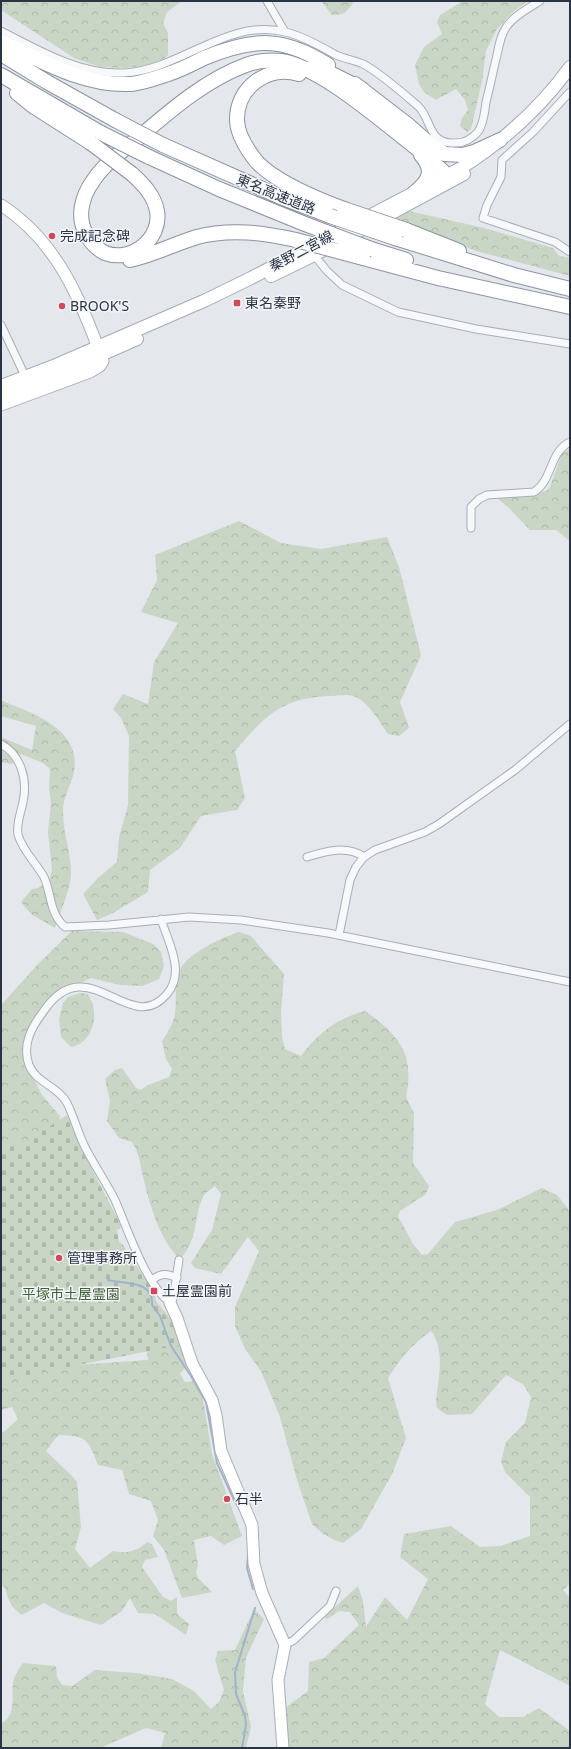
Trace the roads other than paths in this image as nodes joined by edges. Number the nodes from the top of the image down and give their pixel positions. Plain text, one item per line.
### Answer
1 (268, 1) edge
2 (540, 1) edge
3 (1, 31) edge
4 (285, 32) junction
5 (1, 42) edge
6 (1, 54) edge
7 (570, 67) edge
8 (1, 75) edge
9 (1, 80) edge
10 (570, 80) edge
11 (328, 83) junction
12 (362, 89) junction
13 (570, 92) edge
14 (407, 124) junction
15 (96, 138) junction
16 (500, 140) junction
17 (414, 146) junction
18 (449, 178) junction
19 (414, 192) junction
20 (1, 205) edge
21 (400, 234) junction
22 (570, 252) edge
23 (368, 254) junction
24 (314, 255) junction
25 (570, 289) edge
26 (570, 307) edge
27 (1, 325) edge
28 (570, 344) edge
29 (99, 351) junction
30 (26, 378) junction
31 (1, 386) edge
32 (1, 395) edge
33 (1, 406) edge
34 (570, 442) edge
35 (471, 528) dead end
36 (570, 724) edge
37 (1, 744) edge
38 (307, 857) dead end
39 (364, 857) junction
40 (161, 919) junction
41 (339, 935) junction
42 (570, 982) edge
43 (179, 1260) dead end
44 (177, 1278) junction
45 (152, 1280) junction
46 (170, 1303) junction
47 (336, 1591) dead end
48 (285, 1646) junction
49 (283, 1748) edge

1 - 4 street
2 - 4 street
3 - 4 street
5 - 12 highway
6 - 21 highway, 東名高速道路, bridge
7 - 16 main road, 秦野二宮線
8 - 15 highway, 東名高速道路
9 - 15 highway
10 - 18 main road, 秦野二宮線
11 - 15 highway, bridge
11 - 17 highway
11 - 21 highway, bridge
12 - 14 highway
12 - 23 highway, bridge
13 - 22 street
14 - 16 highway
14 - 18 highway
15 - 23 highway, 東名高速道路, bridge
16 - 18 main road, 秦野二宮線
17 - 18 highway
17 - 19 highway
18 - 19 main road, 秦野二宮線
18 - 24 main road, 秦野二宮線
19 - 29 main road, 秦野二宮線
20 - 29 street
21 - 25 highway
23 - 26 highway, 東名高速道路
24 - 28 street
24 - 29 main road, 秦野二宮線
27 - 30 street
29 - 30 main road, 秦野二宮線
29 - 32 main road, 秦野二宮線
29 - 33 street
30 - 31 main road, 秦野二宮線
34 - 35 street
36 - 39 street
37 - 40 street
38 - 39 street
39 - 41 street
40 - 41 street
40 - 45 street
41 - 42 street
43 - 44 street
44 - 45 street
44 - 46 street
45 - 46 street
46 - 48 street
47 - 48 street
48 - 49 street

